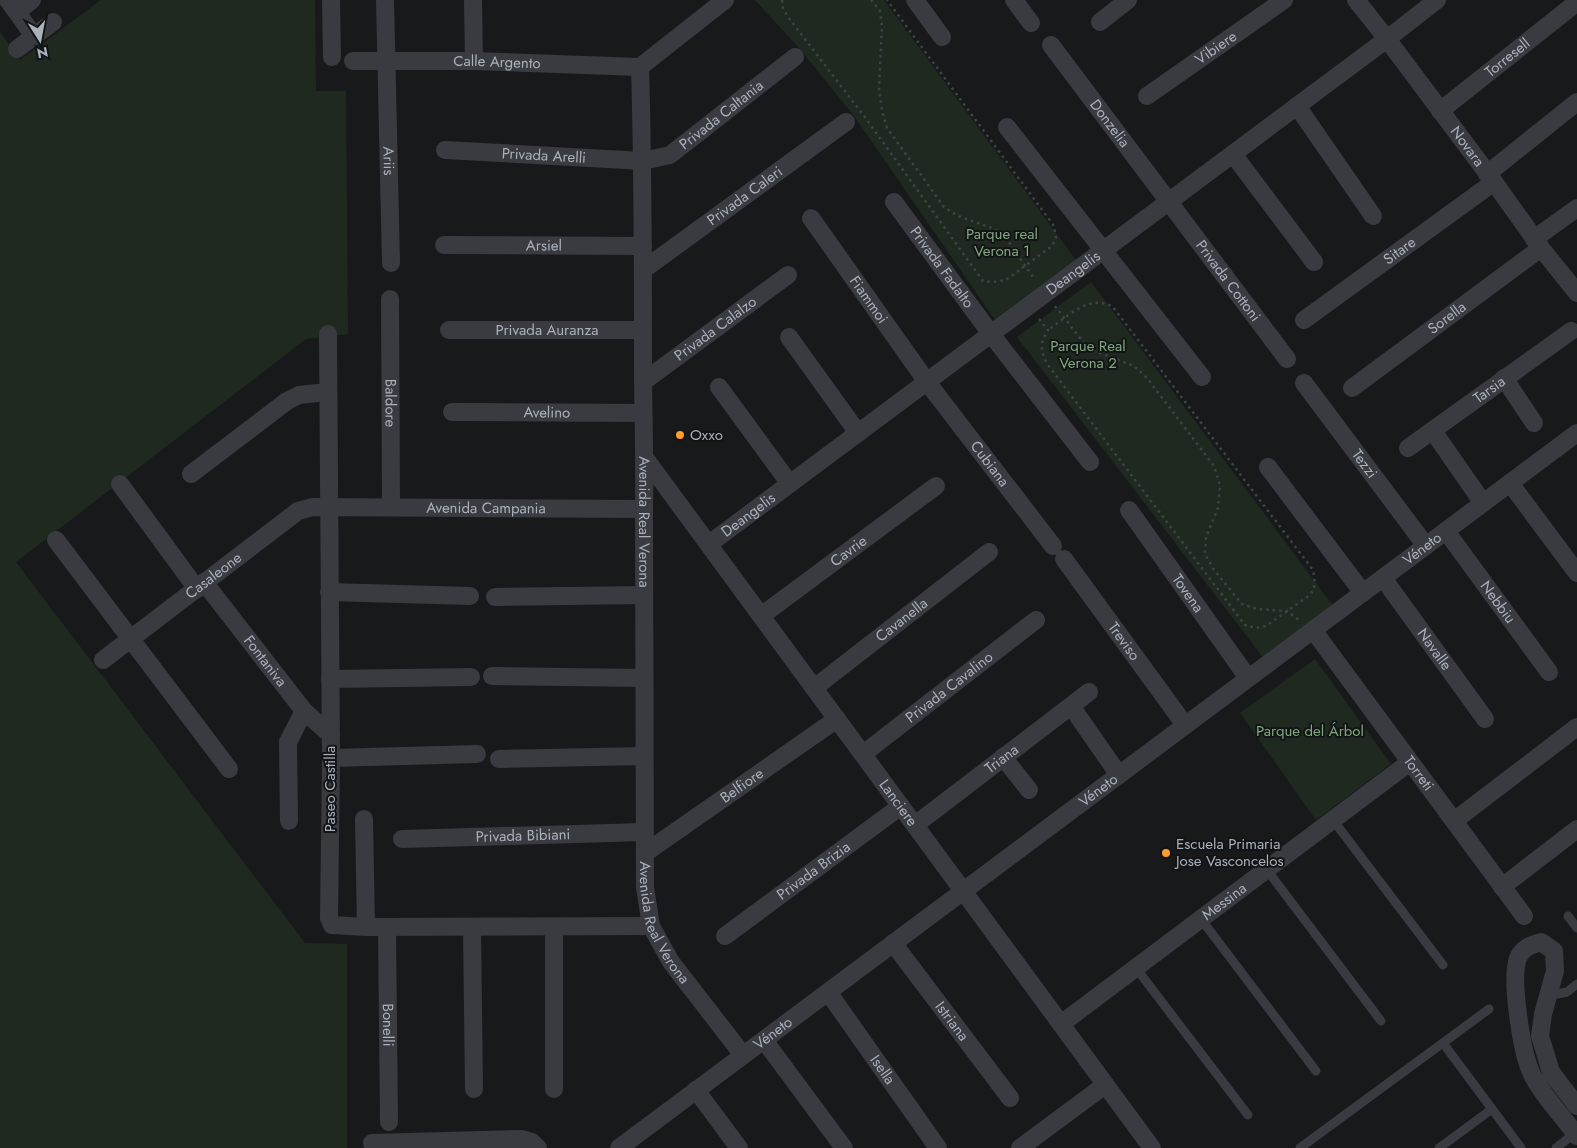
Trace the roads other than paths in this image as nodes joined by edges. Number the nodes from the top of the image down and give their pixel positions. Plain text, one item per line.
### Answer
1 (32, 0) edge
2 (331, 0) edge
3 (386, 0) edge
4 (473, 0) edge
5 (725, 0) edge
6 (915, 0) edge
7 (1014, 0) edge
8 (1128, 0) edge
9 (1284, 0) edge
10 (1356, 0) edge
11 (1437, 0) edge
12 (1576, 3) dead end
13 (12, 6) edge
14 (53, 22) dead end
15 (1100, 22) dead end
16 (1031, 23) dead end
17 (34, 36) junction
18 (942, 37) dead end
19 (1387, 39) junction
20 (1051, 45) dead end
21 (17, 49) dead end
22 (332, 57) dead end
23 (795, 57) dead end
24 (353, 61) dead end
25 (386, 61) junction
26 (474, 61) junction
27 (640, 67) junction
28 (1147, 96) dead end
29 (1577, 102) edge
30 (1297, 106) junction
31 (1440, 111) junction
32 (846, 122) dead end
33 (1007, 127) dead end
34 (445, 150) dead end
35 (1233, 154) junction
36 (643, 162) junction
37 (1490, 178) junction
38 (894, 202) dead end
39 (1168, 202) junction
40 (1577, 208) edge
41 (1373, 216) dead end
42 (811, 218) dead end
43 (1538, 244) junction
44 (444, 245) dead end
45 (643, 246) junction
46 (1104, 250) junction
47 (391, 262) dead end
48 (1314, 262) dead end
49 (643, 270) junction
50 (788, 275) dead end
51 (1577, 293) edge
52 (390, 299) dead end
53 (1304, 320) dead end
54 (449, 330) dead end
55 (643, 330) junction
56 (1571, 331) dead end
57 (328, 334) dead end
58 (992, 334) junction
59 (790, 336) dead end
60 (1287, 359) dead end
61 (1202, 376) dead end
62 (1504, 378) junction
63 (643, 382) junction
64 (927, 382) junction
65 (1304, 383) dead end
66 (718, 387) dead end
67 (1352, 388) dead end
68 (327, 392) junction
69 (452, 412) dead end
70 (643, 413) junction
71 (1534, 423) dead end
72 (1433, 431) junction
73 (858, 433) junction
74 (1576, 435) edge
75 (1408, 448) dead end
76 (645, 458) junction
77 (1090, 462) dead end
78 (1268, 467) dead end
79 (190, 474) dead end
80 (1510, 483) junction
81 (120, 484) dead end
82 (790, 484) junction
83 (936, 486) dead end
84 (1483, 503) junction
85 (329, 507) junction
86 (391, 507) junction
87 (644, 509) junction
88 (1129, 510) dead end
89 (1446, 531) junction
90 (56, 540) dead end
91 (709, 544) junction
92 (1426, 546) junction
93 (989, 552) dead end
94 (1058, 552) joint
95 (1577, 573) edge
96 (1383, 578) junction
97 (200, 585) junction
98 (330, 592) junction
99 (1363, 593) junction
100 (644, 595) junction
101 (470, 596) dead end
102 (495, 597) dead end
103 (761, 616) junction
104 (1036, 620) dead end
105 (1312, 630) junction
106 (131, 638) junction
107 (103, 660) dead end
108 (1549, 672) dead end
109 (492, 676) dead end
110 (471, 677) dead end
111 (644, 678) junction
112 (1248, 678) junction
113 (330, 679) junction
114 (814, 688) junction
115 (1089, 692) dead end
116 (1071, 706) junction
117 (304, 711) junction
118 (837, 719) junction
119 (1486, 719) dead end
120 (1185, 725) junction
121 (1577, 728) edge
122 (331, 735) junction
123 (477, 754) dead end
124 (863, 754) junction
125 (644, 756) junction
126 (1003, 756) junction
127 (331, 758) junction
128 (499, 758) dead end
129 (1410, 762) junction
130 (229, 769) dead end
131 (1119, 775) junction
132 (1029, 790) dead end
133 (901, 806) junction
134 (364, 819) dead end
135 (1333, 820) junction
136 (289, 821) dead end
137 (1454, 821) junction
138 (915, 825) junction
139 (1577, 829) edge
140 (644, 832) junction
141 (402, 839) dead end
142 (644, 853) junction
143 (1267, 870) junction
144 (1502, 887) junction
145 (963, 891) junction
146 (1524, 916) dead end
147 (1568, 916) dead end
148 (1201, 919) junction
149 (651, 926) junction
150 (366, 927) junction
151 (386, 927) junction
152 (472, 927) junction
153 (554, 927) junction
154 (1577, 928) edge
155 (725, 936) dead end
156 (893, 943) junction
157 (1443, 965) dead end
158 (1136, 968) junction
159 (1577, 984) edge
160 (828, 992) junction
161 (1548, 996) junction
162 (1489, 1009) dead end
163 (1381, 1021) dead end
164 (1061, 1024) junction
165 (764, 1040) junction
166 (1443, 1043) junction
167 (743, 1056) junction
168 (1316, 1071) dead end
169 (1105, 1085) junction
170 (554, 1089) dead end
171 (474, 1090) dead end
172 (696, 1090) junction
173 (1010, 1098) dead end
174 (1577, 1106) edge
175 (1492, 1109) junction
176 (1248, 1115) dead end
177 (389, 1122) dead end
178 (1576, 1134) edge
179 (372, 1143) dead end
180 (622, 1147) edge
181 (538, 1148) edge
182 (739, 1148) edge
183 (844, 1148) edge
184 (938, 1148) edge
185 (1020, 1148) edge
186 (1152, 1148) edge
187 (1300, 1148) edge
188 (1440, 1148) edge
189 (1521, 1148) edge
190 (1556, 1148) edge

1 - 13 street
2 - 22 street
3 - 25 street, Ariis
4 - 26 street
5 - 27 street
6 - 18 street
7 - 16 street
8 - 15 street
9 - 28 street, Vibiere
10 - 19 street, Novara
11 - 19 street, Deangelis
12 - 31 street, Torresell
13 - 17 street
14 - 17 street
17 - 21 street
19 - 30 street, Deangelis
19 - 31 street, Novara
20 - 39 street, Donzelia
23 - 36 street, Privada Caltania
24 - 25 street, Calle Argento
25 - 26 street, Calle Argento
25 - 47 street, Ariis
26 - 27 street, Calle Argento
27 - 36 street, Avenida Real Verona
29 - 37 street, Sitare
30 - 35 street, Deangelis
30 - 41 street
31 - 37 street, Novara
32 - 49 street, Privada Caleri
33 - 46 street
34 - 36 street, Privada Arelli
35 - 39 street, Deangelis
35 - 48 street
36 - 45 street, Avenida Real Verona
37 - 43 street, Novara
37 - 53 street, Sitare
38 - 58 street, Privada Fadalto
39 - 46 street, Deangelis
39 - 60 street, Privada Cottoni
40 - 43 street, Sorella
42 - 64 street, Fiammoi
43 - 51 street, Novara
43 - 67 street, Sorella
44 - 45 street, Arsiel
45 - 49 street, Avenida Real Verona
46 - 58 street, Deangelis
46 - 61 street
49 - 55 street, Avenida Real Verona
50 - 63 street, Privada Calalzo
52 - 86 street, Baldore
54 - 55 street, Privada Auranza
55 - 63 street, Avenida Real Verona
56 - 62 street, Tarsia
57 - 68 street, Paseo Castilla
58 - 64 street, Deangelis
58 - 77 street, Privada Fadalto
59 - 73 street
62 - 71 street
62 - 72 street, Tarsia
63 - 70 street, Avenida Real Verona
64 - 73 street, Deangelis
64 - 94 street, Cubiana
65 - 92 street, Tezzi
66 - 82 street
68 - 79 street
68 - 85 street, Paseo Castilla
69 - 70 street, Avelino
70 - 76 street, Avenida Real Verona
72 - 75 street, Tarsia
72 - 84 street
73 - 82 street, Deangelis
74 - 80 street, Véneto
76 - 87 street, Avenida Real Verona
76 - 91 street, Lanciere
78 - 99 street
80 - 84 street, Véneto
80 - 95 street
81 - 97 street, Fontaniva
82 - 91 street, Deangelis
83 - 103 street, Cavrie
84 - 89 street, Véneto
85 - 86 street, Avenida Campania
85 - 97 street, Casaleone
85 - 98 street, Paseo Castilla
86 - 87 street, Avenida Campania
87 - 100 street, Avenida Real Verona
88 - 112 street, Tovena
89 - 92 street, Véneto
89 - 108 street, Nebbiu
90 - 106 street
91 - 103 street, Lanciere
92 - 96 street, Véneto
93 - 114 street, Cavanella
94 - 120 street, Treviso
96 - 99 street, Véneto
96 - 119 street, Navalle
97 - 106 street, Casaleone
97 - 117 street, Fontaniva
98 - 101 street
98 - 113 street, Paseo Castilla
99 - 105 street, Véneto
100 - 102 street
100 - 111 street, Avenida Real Verona
103 - 114 street, Lanciere
104 - 124 street, Privada Cavalino
105 - 112 street, Véneto
105 - 129 street, Torreti
106 - 107 street, Casaleone
106 - 130 street
109 - 111 street
110 - 113 street
111 - 125 street, Avenida Real Verona
112 - 120 street, Véneto
113 - 122 street, Paseo Castilla
114 - 118 street, Lanciere
115 - 116 street, Triana
116 - 126 street, Triana
116 - 131 street
117 - 122 street, Fontaniva
117 - 136 street
118 - 124 street, Lanciere
118 - 142 street, Belfiore
120 - 131 street, Véneto
121 - 137 street
122 - 127 street, Paseo Castilla
123 - 127 street
124 - 133 street, Lanciere
125 - 128 street
125 - 140 street, Avenida Real Verona
126 - 132 street
126 - 138 street, Triana
127 - 150 street, Paseo Castilla
129 - 135 street, Messina
129 - 137 street, Torreti
131 - 145 street, Véneto
133 - 138 street, Lanciere
133 - 155 street, Privada Brizia
134 - 150 street
135 - 143 street, Messina
135 - 157 lane
137 - 144 street, Torreti
138 - 145 street, Lanciere
139 - 144 street
140 - 141 street, Privada Bibiani
140 - 142 street, Avenida Real Verona
142 - 149 street, Avenida Real Verona
143 - 148 street, Messina
143 - 163 lane
144 - 146 street, Torreti
145 - 156 street, Véneto
145 - 164 street, Lanciere
147 - 154 lane
148 - 158 street, Messina
148 - 168 lane
149 - 153 street, Paseo Castilla
149 - 167 street, Avenida Real Verona
150 - 151 street, Paseo Castilla
151 - 152 street, Paseo Castilla
151 - 177 street, Bonelli
152 - 153 street, Paseo Castilla
152 - 171 street
153 - 170 street
156 - 160 street, Véneto
156 - 173 street, Istriana
158 - 164 street, Messina
158 - 176 lane
159 - 161 lane
160 - 165 street, Véneto
160 - 184 street, Isella
161 - 174 street
161 - 178 street
162 - 166 lane
164 - 169 street, Lanciere
165 - 167 street, Véneto
165 - 183 street
166 - 175 lane
166 - 187 lane
167 - 172 street, Véneto
169 - 185 street
169 - 186 street, Lanciere
172 - 180 street, Véneto
172 - 182 street
175 - 188 lane
175 - 189 lane
178 - 190 lane
179 - 181 street

